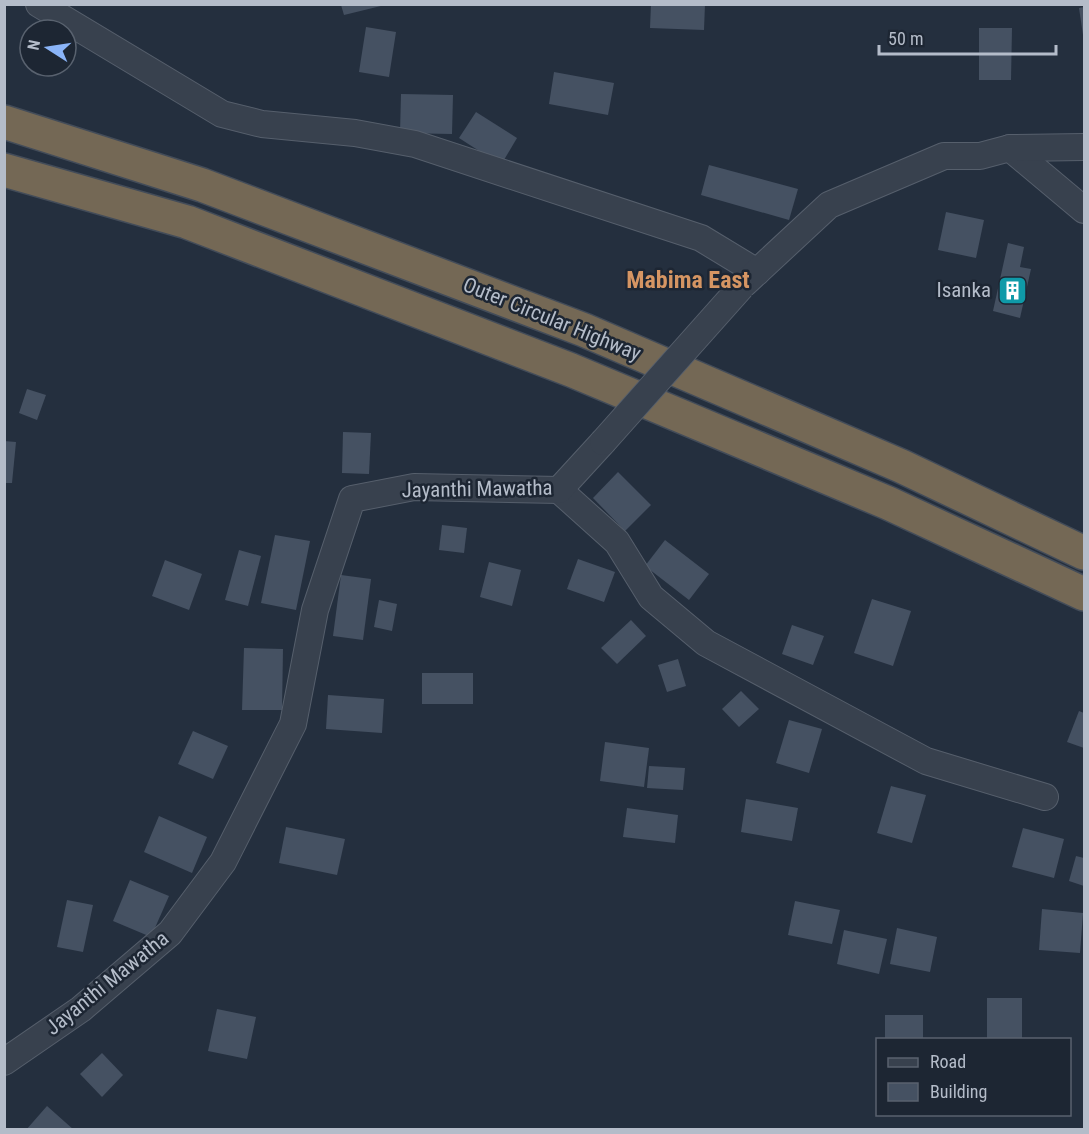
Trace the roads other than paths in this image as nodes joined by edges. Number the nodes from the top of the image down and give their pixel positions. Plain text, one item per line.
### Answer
1 (39, 4) edge
2 (4, 122) edge
3 (1084, 147) edge
4 (1010, 148) junction
5 (4, 170) edge
6 (1084, 210) edge
7 (749, 279) junction
8 (559, 490) junction
9 (1084, 553) edge
10 (1084, 594) edge
11 (1045, 798) dead end
12 (4, 1062) edge

1 - 7 street
2 - 9 highway, Outer Circular Highway
3 - 4 street, Jayanthi Mawatha
4 - 6 street
4 - 7 street, Jayanthi Mawatha
5 - 10 highway, Outer Circular Highway
7 - 8 street, Jayanthi Mawatha, bridge
8 - 11 street
8 - 12 street, Jayanthi Mawatha

